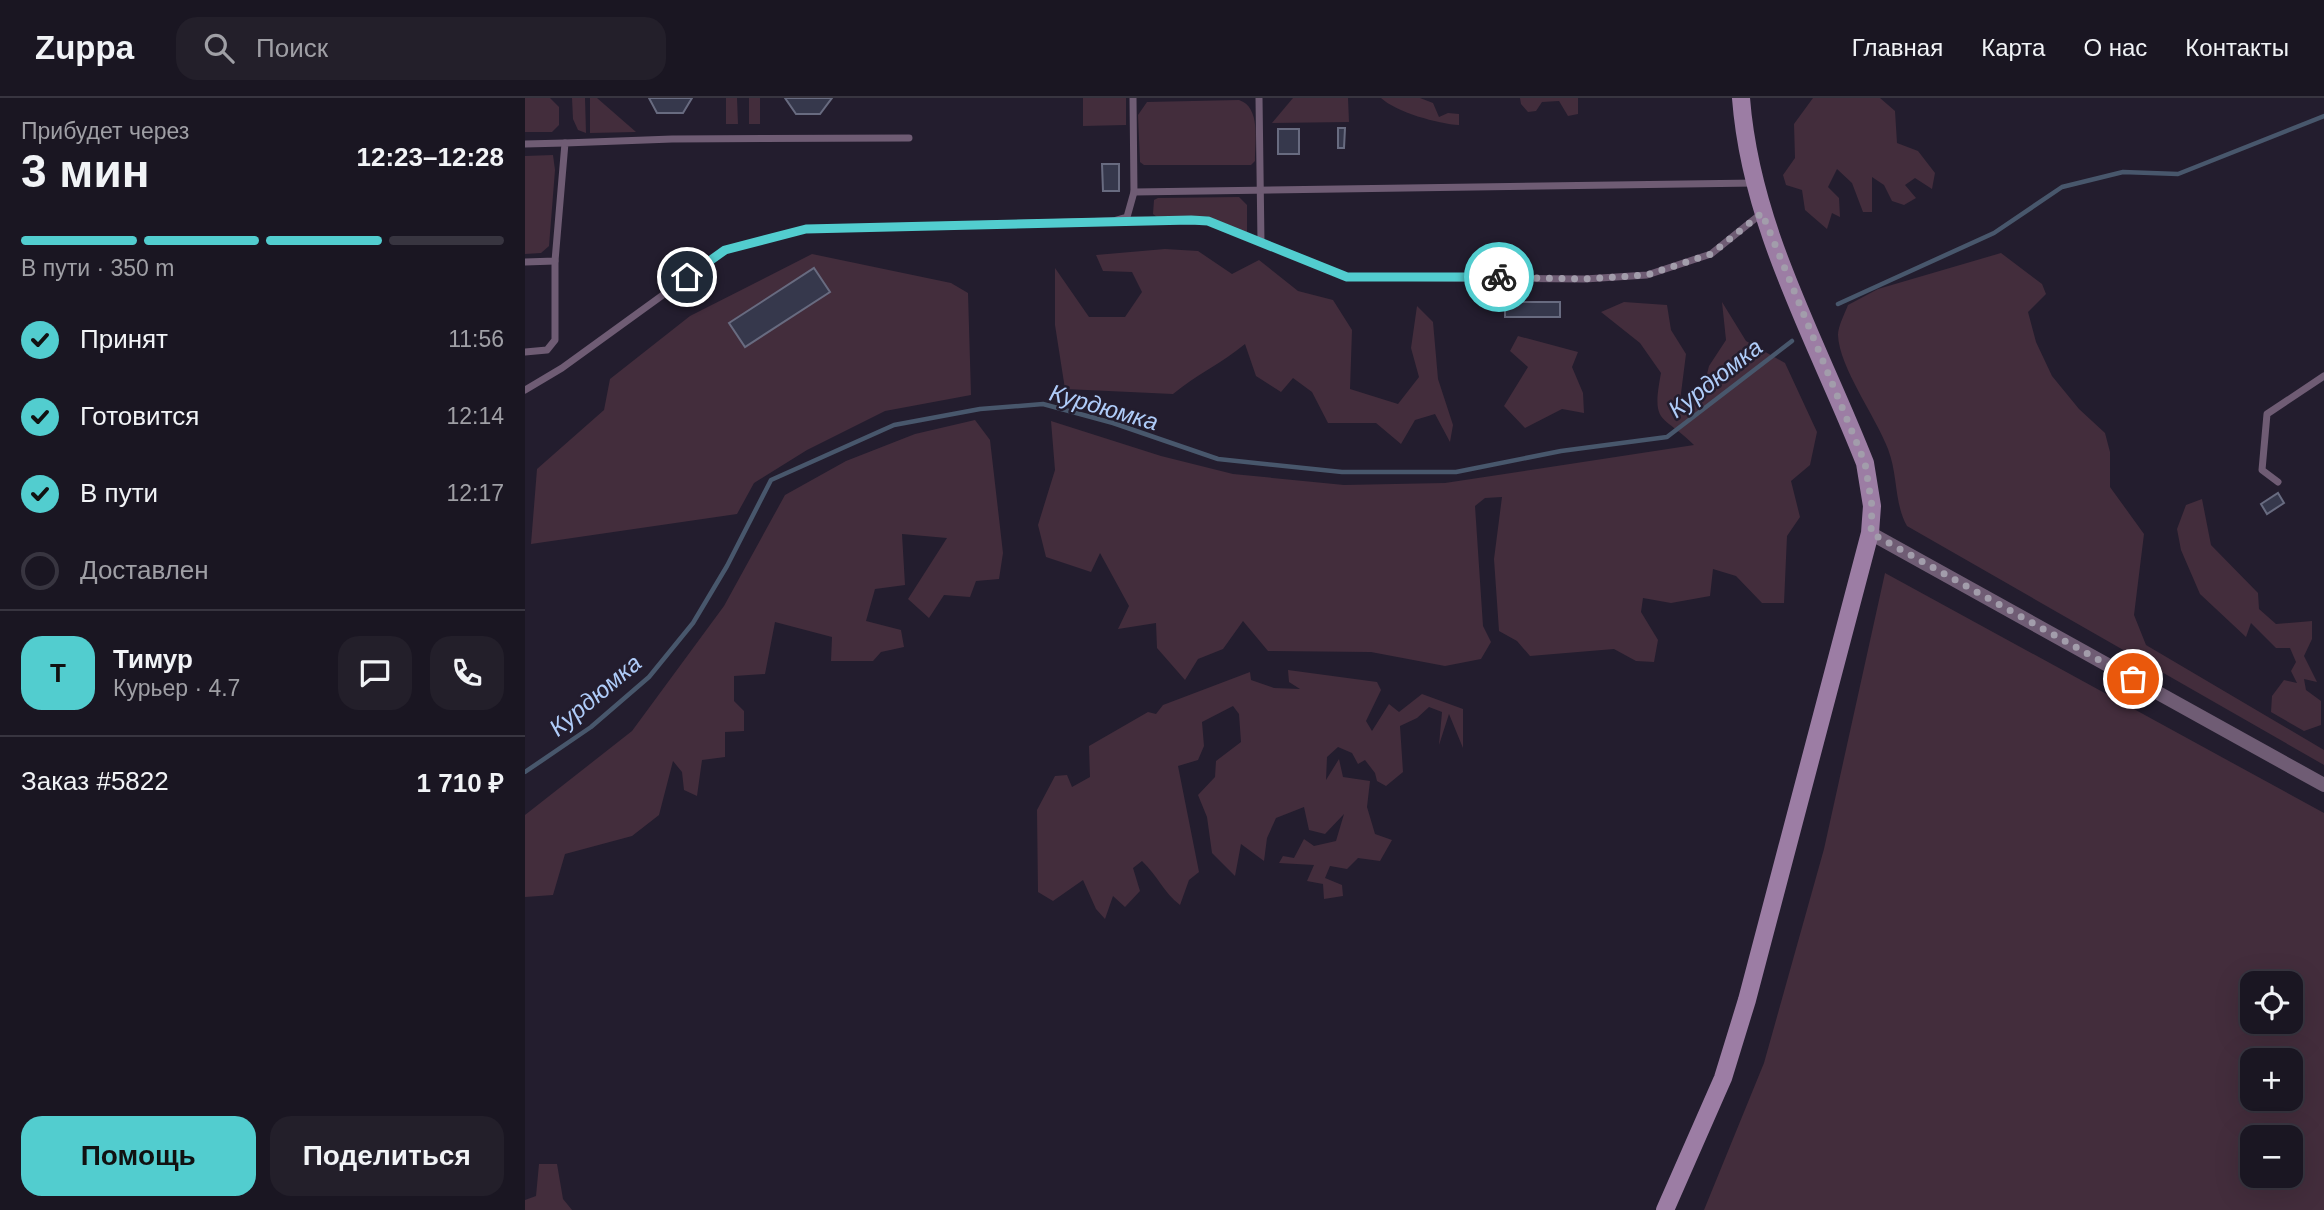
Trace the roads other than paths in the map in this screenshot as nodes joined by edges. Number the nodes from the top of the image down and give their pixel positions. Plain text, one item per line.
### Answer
1 (1133, 98) edge
2 (1259, 98) edge
3 (1741, 98) edge
4 (909, 138) dead end
5 (565, 143) junction
6 (525, 144) edge
7 (1756, 183) junction
8 (1259, 189) junction
9 (1133, 192) junction
10 (1762, 213) junction
11 (1120, 220) junction
12 (1261, 242) junction
13 (555, 261) junction
14 (525, 262) edge
15 (525, 352) edge
16 (2324, 376) edge
17 (525, 390) edge
18 (2277, 482) dead end
19 (1871, 533) junction
20 (2324, 785) edge
21 (1665, 1210) edge

1 - 9 lane
2 - 8 lane
3 - 7 main road
4 - 5 lane
5 - 6 lane
5 - 13 lane
7 - 8 lane
7 - 10 main road
8 - 9 lane
8 - 12 lane
9 - 11 lane
10 - 12 lane
10 - 19 main road
11 - 12 lane
11 - 17 lane
13 - 14 lane
13 - 15 lane
16 - 18 lane
19 - 20 street
19 - 21 main road

